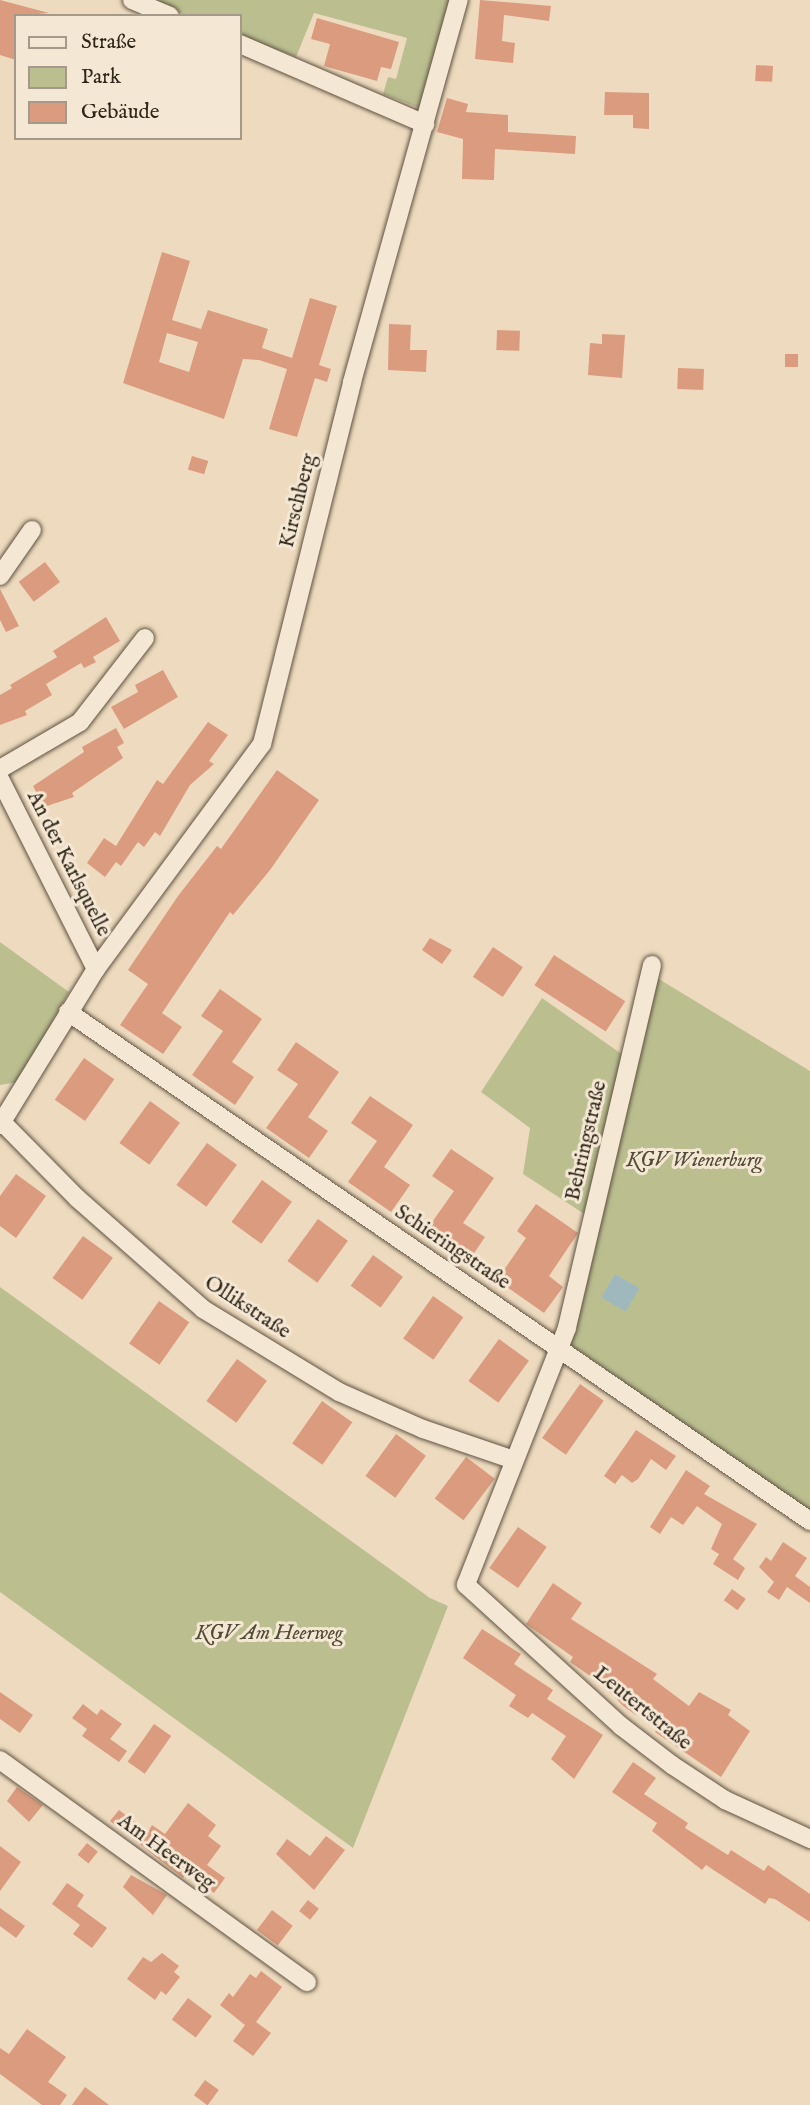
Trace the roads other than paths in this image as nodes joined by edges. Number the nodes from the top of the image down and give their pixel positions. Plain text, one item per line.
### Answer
1 (132, 0) edge
2 (459, 0) edge
3 (165, 14) edge
4 (242, 45) edge
5 (425, 124) junction
6 (32, 530) dead end
7 (0, 576) edge
8 (145, 638) dead end
9 (0, 769) edge
10 (0, 779) edge
11 (652, 965) dead end
12 (96, 969) junction
13 (68, 1012) junction
14 (1, 1122) edge
15 (558, 1348) junction
16 (514, 1460) junction
17 (810, 1521) edge
18 (0, 1760) edge
19 (810, 1839) edge
20 (307, 1982) dead end

1 - 3 street
2 - 5 street, Kirschberg
4 - 5 street
5 - 12 street, Kirschberg
6 - 7 street
8 - 9 street
10 - 12 street, An der Karlsquelle
11 - 15 street, Behringstraße
12 - 13 street, Kirschberg
13 - 14 street, Kirschberg
13 - 15 street, Schieringstraße
14 - 16 street, Ollikstraße
15 - 16 street
15 - 17 street, Schieringstraße
16 - 19 street, Leutertstraße
18 - 20 street, Am Heerweg

